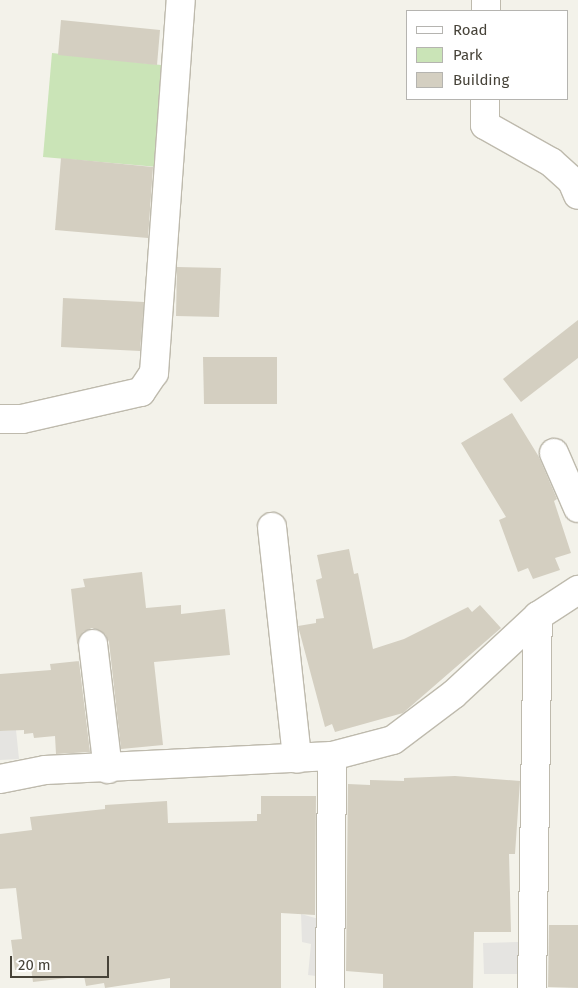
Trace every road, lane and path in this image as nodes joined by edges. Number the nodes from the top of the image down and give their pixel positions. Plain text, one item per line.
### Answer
1 (181, 0) edge
2 (485, 100) edge
3 (576, 182) edge
4 (0, 420) edge
5 (554, 453) dead end
6 (578, 508) edge
7 (272, 527) dead end
8 (578, 590) edge
9 (538, 616) junction
10 (93, 644) dead end
11 (332, 756) junction
12 (297, 759) junction
13 (108, 769) junction
14 (0, 779) edge
15 (330, 988) edge
16 (532, 988) edge

1 - 4 street
2 - 3 street
5 - 6 street
7 - 12 street
8 - 9 street
9 - 11 street
9 - 16 street
10 - 13 street
11 - 12 street
11 - 15 street
12 - 13 street
13 - 14 street

